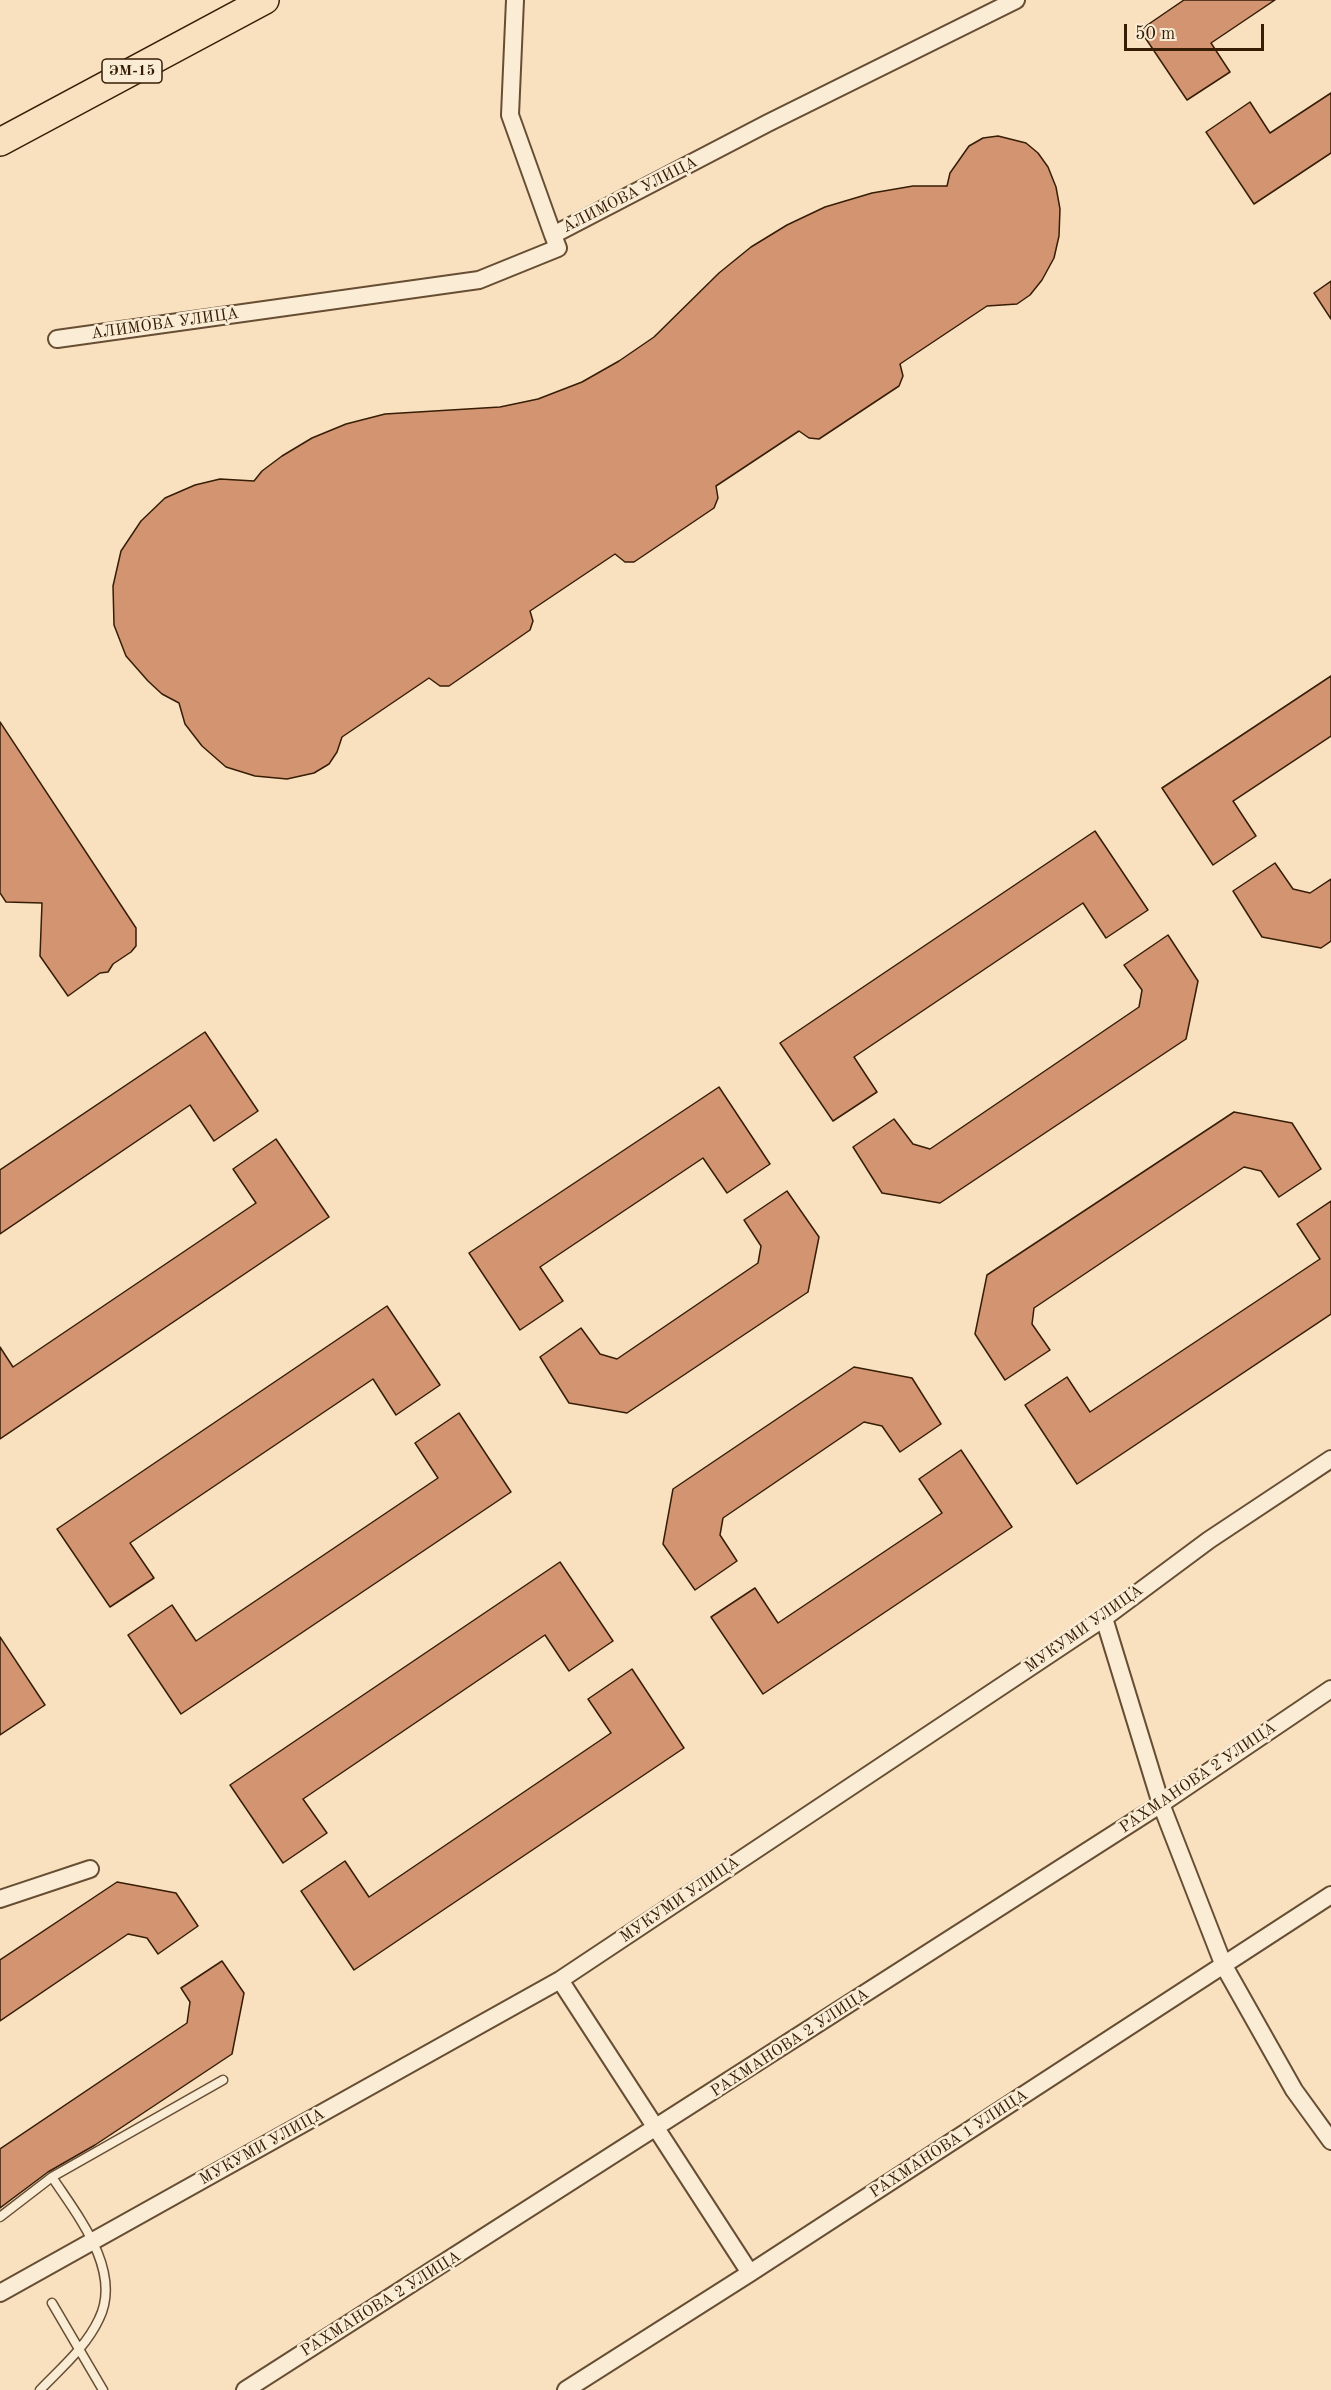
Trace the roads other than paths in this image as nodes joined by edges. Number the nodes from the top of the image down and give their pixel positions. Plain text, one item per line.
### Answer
1 (265, 0) edge
2 (515, 0) edge
3 (1016, 0) edge
4 (0, 142) edge
5 (553, 235) junction
6 (57, 339) dead end
7 (1331, 1459) edge
8 (1104, 1617) junction
9 (1331, 1689) edge
10 (1161, 1804) junction
11 (90, 1869) dead end
12 (1331, 1895) edge
13 (0, 1899) edge
14 (1224, 1966) junction
15 (560, 1980) junction
16 (223, 2080) dead end
17 (657, 2128) junction
18 (1331, 2141) edge
19 (52, 2177) junction
20 (0, 2217) edge
21 (93, 2241) junction
22 (750, 2273) junction
23 (0, 2293) edge
24 (52, 2303) dead end
25 (80, 2349) junction
26 (40, 2390) edge
27 (103, 2390) edge
28 (245, 2390) edge
29 (566, 2390) edge

1 - 4 main road, ЭМ-15
2 - 5 street
3 - 5 street, АЛИМОВА УЛИЦА
5 - 6 street, АЛИМОВА УЛИЦА
7 - 8 street, МУКУМИ УЛИЦА
8 - 10 street
8 - 15 street, МУКУМИ УЛИЦА
9 - 10 street, РАХМАНОВА 2 УЛИЦА
10 - 14 street
10 - 17 street, РАХМАНОВА 2 УЛИЦА
11 - 13 street
12 - 14 street, РАХМАНОВА 1 УЛИЦА
14 - 18 street
14 - 22 street, РАХМАНОВА 1 УЛИЦА
15 - 17 street
15 - 21 street, МУКУМИ УЛИЦА
16 - 19 lane
17 - 22 street
17 - 28 street, РАХМАНОВА 2 УЛИЦА
19 - 20 lane
19 - 21 lane
21 - 23 street, МУКУМИ УЛИЦА
21 - 25 lane
22 - 29 street, РАХМАНОВА 1 УЛИЦА
24 - 25 lane
25 - 26 lane
25 - 27 lane

